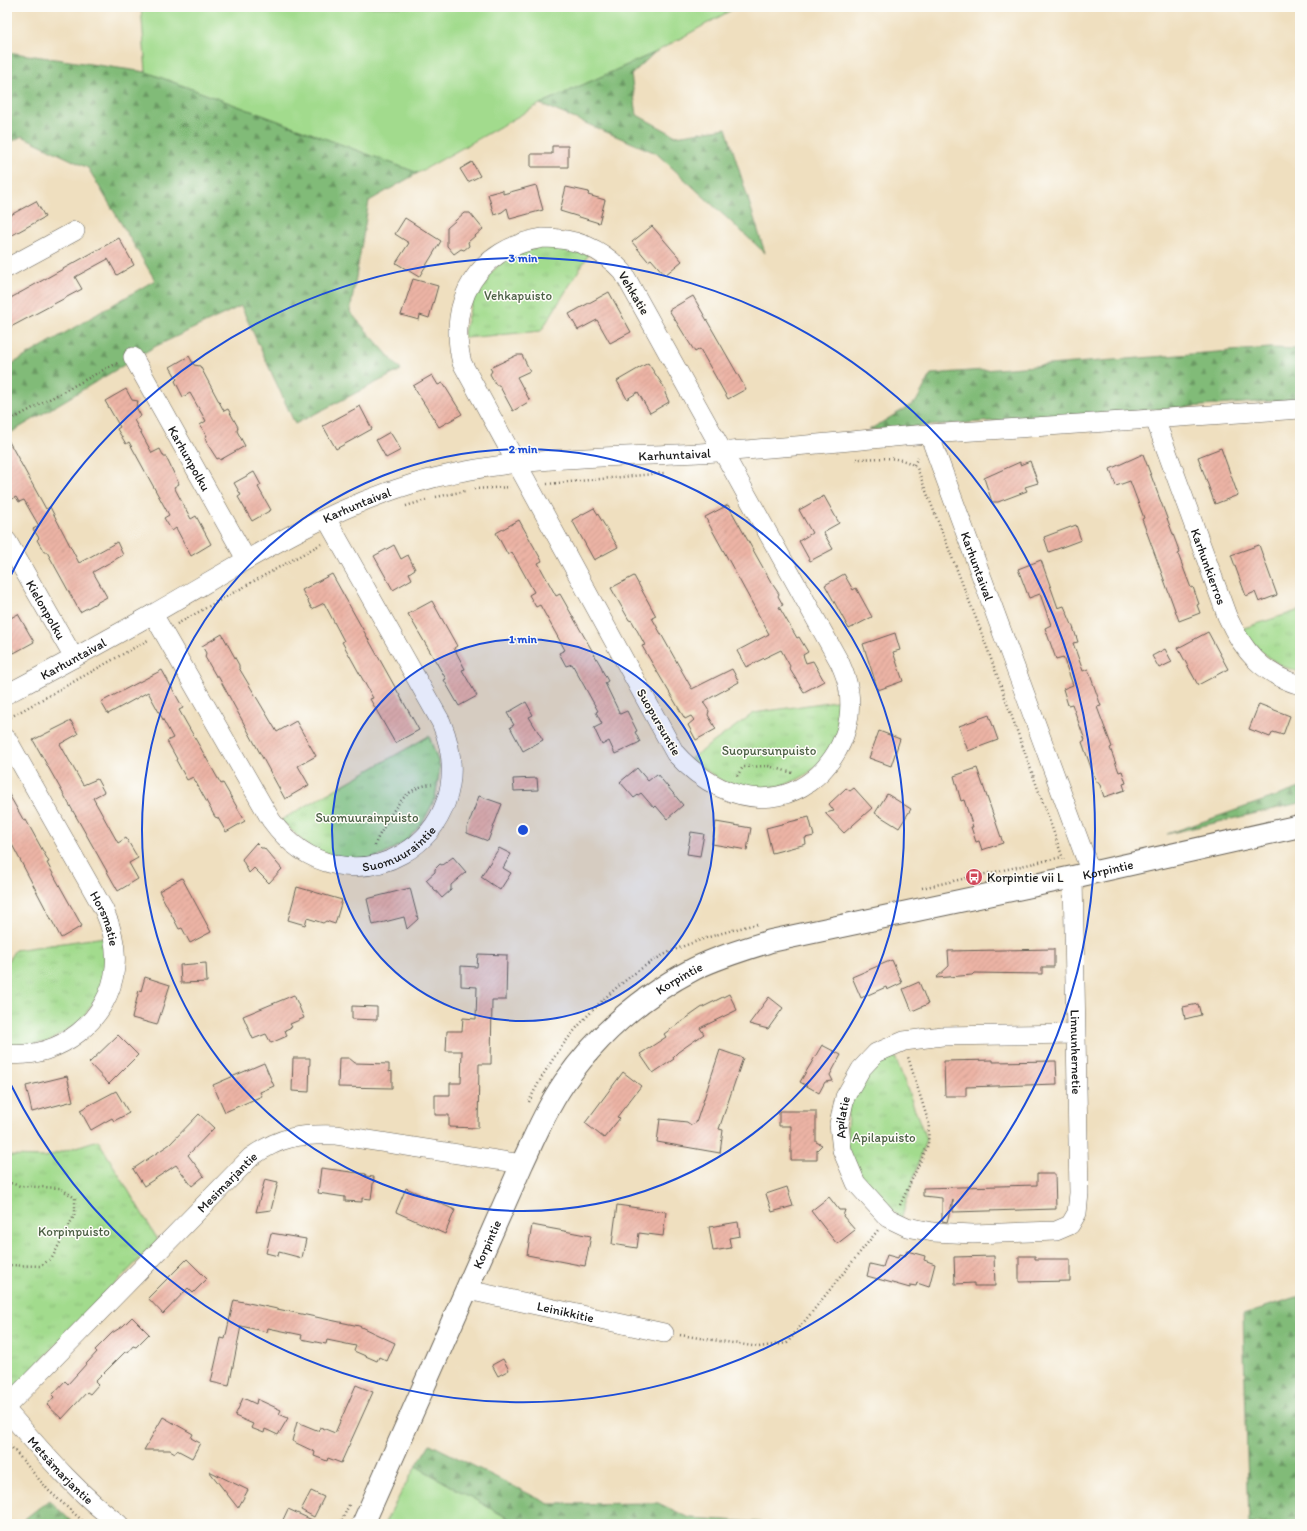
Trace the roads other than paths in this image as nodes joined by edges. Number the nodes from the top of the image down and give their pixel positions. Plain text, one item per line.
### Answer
1 (75, 231) dead end
2 (7, 268) edge
3 (133, 358) road end
4 (1300, 409) edge
5 (1155, 419) junction
6 (929, 434) junction
7 (724, 452) junction
8 (515, 462) junction
9 (326, 518) junction
10 (7, 541) edge
11 (246, 559) junction
12 (153, 614) junction
13 (74, 658) junction
14 (1300, 685) edge
15 (7, 694) edge
16 (7, 739) edge
17 (1300, 826) edge
18 (1082, 875) junction
19 (1075, 1034) junction
20 (7, 1054) edge
21 (522, 1164) junction
22 (1070, 1225) joint
23 (468, 1290) junction
24 (664, 1333) road end
25 (7, 1406) edge
26 (7, 1411) edge
27 (119, 1524) edge
28 (363, 1524) edge

1 - 2 street
3 - 11 street, Karhunpolku
4 - 5 street
5 - 6 street
5 - 14 street, Karhunkierros
6 - 7 street, Karhuntaival
6 - 18 street, Karhuntaival
7 - 8 street, Karhuntaival
7 - 8 street, Vehkatie
7 - 8 street, Suopursuntie
8 - 9 street, Karhuntaival
9 - 11 street, Karhuntaival
9 - 12 street, Suomuuraintie
10 - 13 street, Kielonpolku
11 - 12 street, Karhuntaival
12 - 13 street, Karhuntaival
13 - 15 street, Karhuntaival
16 - 20 street, Horsmatie
17 - 18 street, Korpintie
18 - 19 street, Linnunhernetie
18 - 21 street, Korpintie
19 - 22 street, Linnunhernetie
19 - 22 street, Apilatie
21 - 23 street, Korpintie
21 - 25 street, Mesimarjantie
23 - 24 street, Leinikkitie
23 - 28 street, Korpintie
26 - 27 street, Metsämarjantie

